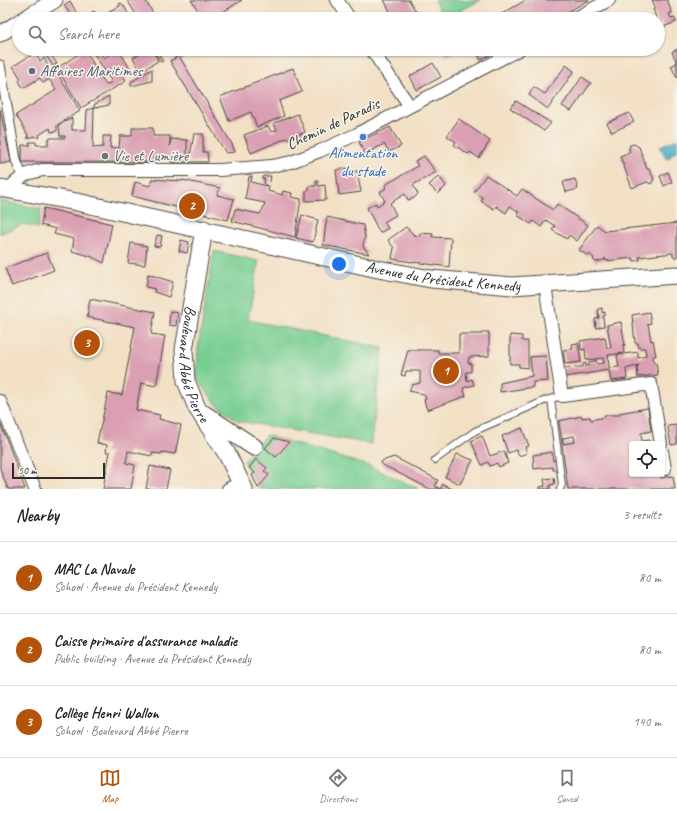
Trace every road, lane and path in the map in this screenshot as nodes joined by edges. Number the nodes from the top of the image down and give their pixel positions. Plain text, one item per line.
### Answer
1 (55, 0) edge
2 (337, 0) edge
3 (609, 0) edge
4 (35, 12) edge
5 (345, 12) edge
6 (587, 12) edge
7 (12, 26) edge
8 (0, 34) edge
9 (376, 56) edge
10 (506, 56) edge
11 (0, 65) edge
12 (409, 105) junction
13 (22, 176) junction
14 (4, 189) edge
15 (204, 228) junction
16 (677, 275) edge
17 (545, 285) junction
18 (556, 397) junction
19 (0, 401) edge
20 (199, 411) junction
21 (660, 441) edge
22 (435, 460) dead end
23 (237, 483) edge
24 (34, 489) edge
25 (560, 489) edge

1 - 4 street
2 - 5 street
3 - 6 street
7 - 8 street
9 - 12 street
10 - 12 street, Chemin de Paradis
11 - 13 street
12 - 13 street, Chemin de Paradis
13 - 14 street, Chemin de Paradis
14 - 15 main road, Avenue du Président Kennedy
15 - 17 main road, Avenue du Président Kennedy
15 - 20 main road, Boulevard Abbé Pierre
16 - 17 main road, Avenue du Président Kennedy
17 - 18 street
18 - 21 street
18 - 22 lane
18 - 25 lane
19 - 24 street
20 - 23 main road, Boulevard Abbé Pierre
20 - 23 main road

